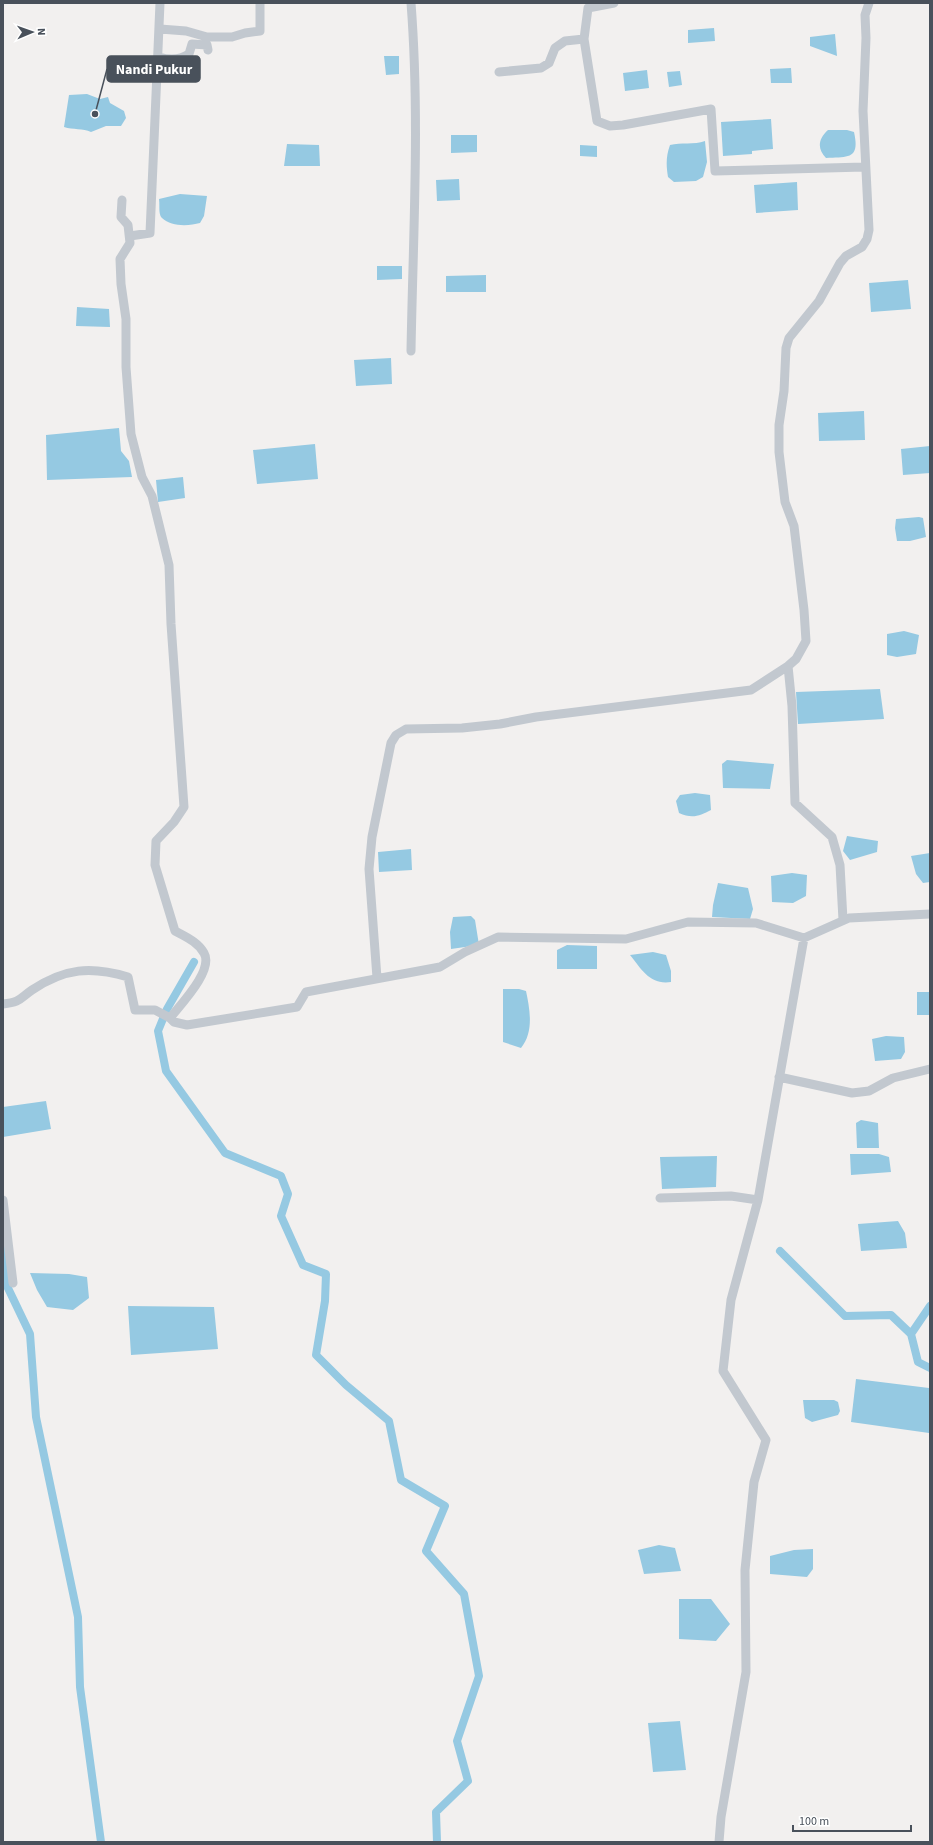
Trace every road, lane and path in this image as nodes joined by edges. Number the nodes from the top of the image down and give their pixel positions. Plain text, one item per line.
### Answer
1 (160, 3) edge
2 (260, 3) edge
3 (411, 3) edge
4 (614, 3) edge
5 (869, 3) edge
6 (587, 6) edge
7 (160, 29) junction
8 (584, 39) junction
9 (208, 50) dead end
10 (159, 57) junction
11 (499, 72) dead end
12 (864, 167) junction
13 (122, 200) dead end
14 (130, 236) junction
15 (412, 351) dead end
16 (788, 666) junction
17 (930, 914) edge
18 (843, 920) junction
19 (804, 938) junction
20 (377, 978) junction
21 (3, 1004) edge
22 (170, 1018) junction
23 (930, 1069) edge
24 (780, 1077) junction
25 (660, 1198) dead end
26 (3, 1200) edge
27 (758, 1200) junction
28 (13, 1283) dead end
29 (719, 1842) edge

1 - 7 street
2 - 7 street
3 - 15 street
4 - 6 street
5 - 12 street
6 - 8 street
7 - 10 street
8 - 11 street
8 - 12 street
9 - 10 street
10 - 14 street
12 - 16 street
13 - 14 street
14 - 22 street
16 - 18 street
16 - 20 street
17 - 18 street
18 - 19 street
19 - 20 street
19 - 24 street
20 - 22 street
21 - 22 street
23 - 24 street
24 - 27 street
25 - 27 street
26 - 28 street
27 - 29 street

